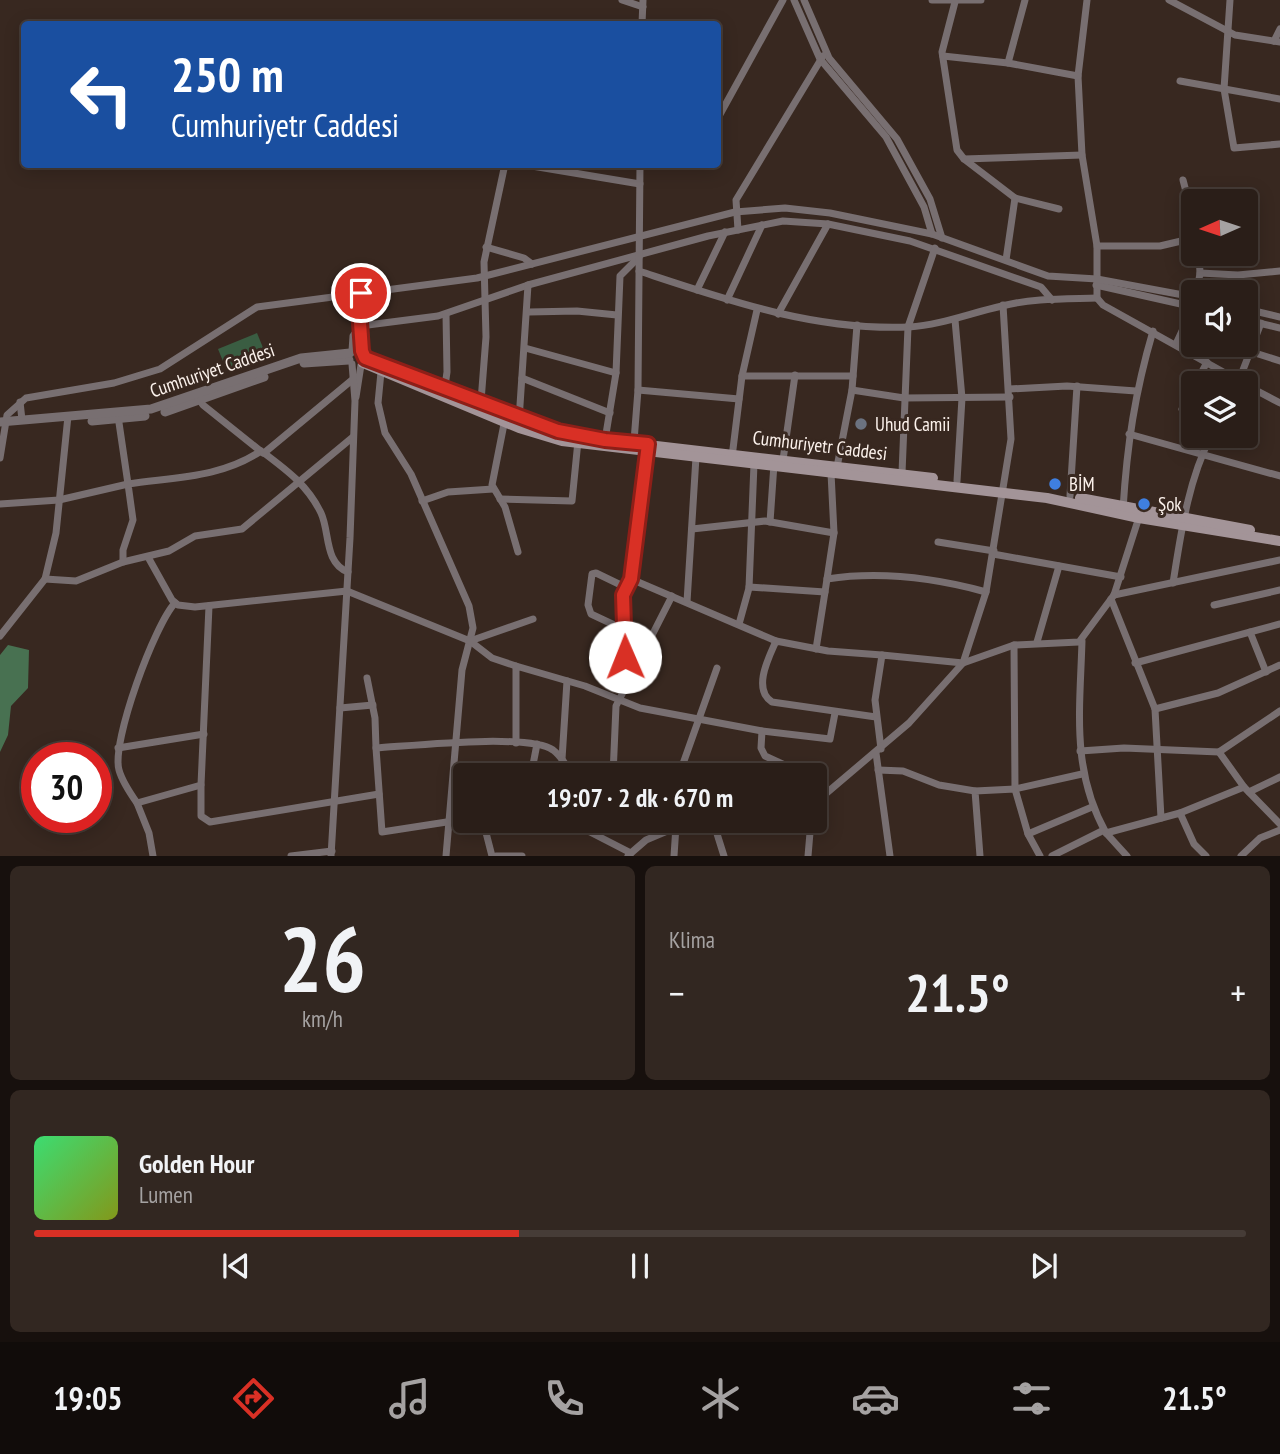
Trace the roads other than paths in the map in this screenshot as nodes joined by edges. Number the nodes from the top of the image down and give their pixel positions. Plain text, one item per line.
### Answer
1 (622, 0) edge
2 (783, 0) edge
3 (794, 0) edge
4 (804, 0) edge
5 (932, 0) edge
6 (981, 0) edge
7 (1025, 0) edge
8 (1087, 0) edge
9 (1169, 0) edge
10 (1230, 0) edge
11 (955, 2) junction
12 (643, 4) edge
13 (1280, 29) edge
14 (1230, 32) junction
15 (1277, 41) edge
16 (823, 56) junction
17 (943, 56) junction
18 (1008, 63) junction
19 (1078, 76) junction
20 (1180, 81) dead end
21 (1224, 89) junction
22 (1280, 99) edge
23 (721, 113) edge
24 (1280, 144) edge
25 (1082, 155) junction
26 (964, 159) junction
27 (504, 168) edge
28 (544, 168) edge
29 (640, 168) edge
30 (1183, 180) dead end
31 (640, 184) junction
32 (1185, 189) edge
33 (1015, 198) junction
34 (1059, 209) dead end
35 (735, 212) junction
36 (828, 224) junction
37 (762, 225) junction
38 (738, 230) junction
39 (725, 232) junction
40 (932, 234) junction
41 (640, 235) junction
42 (942, 238) junction
43 (1181, 241) edge
44 (1097, 246) junction
45 (486, 247) junction
46 (935, 248) junction
47 (639, 256) junction
48 (1006, 260) junction
49 (532, 264) junction
50 (1200, 266) edge
51 (639, 271) junction
52 (1280, 271) edge
53 (1200, 273) junction
54 (485, 276) junction
55 (1199, 280) edge
56 (1096, 282) junction
57 (528, 285) junction
58 (697, 290) junction
59 (358, 294) junction
60 (1181, 295) edge
61 (1097, 298) junction
62 (727, 300) junction
63 (1052, 300) junction
64 (486, 301) junction
65 (1181, 303) edge
66 (1003, 305) junction
67 (757, 310) junction
68 (528, 312) junction
69 (1258, 312) edge
70 (446, 314) junction
71 (778, 314) junction
72 (617, 315) junction
73 (1280, 317) edge
74 (955, 320) junction
75 (1258, 322) edge
76 (1261, 323) junction
77 (857, 325) junction
78 (360, 326) junction
79 (908, 327) junction
80 (1280, 328) edge
81 (1153, 331) junction
82 (1181, 333) edge
83 (1258, 333) edge
84 (1176, 344) junction
85 (525, 348) junction
86 (1258, 354) edge
87 (357, 358) junction
88 (1280, 361) edge
89 (1207, 362) junction
90 (1202, 371) edge
91 (1222, 371) edge
92 (381, 372) junction
93 (615, 373) junction
94 (795, 375) junction
95 (743, 376) junction
96 (853, 376) junction
97 (522, 378) junction
98 (352, 380) junction
99 (1077, 386) junction
100 (638, 390) junction
101 (852, 390) junction
102 (1136, 391) junction
103 (1258, 391) edge
104 (444, 393) junction
105 (1009, 393) junction
106 (198, 398) junction
107 (904, 398) junction
108 (962, 398) junction
109 (739, 399) junction
110 (20, 401) junction
111 (355, 401) junction
112 (481, 401) junction
113 (1280, 403) edge
114 (610, 412) junction
115 (505, 416) junction
116 (118, 417) junction
117 (22, 419) junction
118 (68, 419) junction
119 (519, 423) junction
120 (3, 425) edge
121 (1129, 434) junction
122 (354, 437) junction
123 (578, 439) junction
124 (605, 440) junction
125 (634, 442) junction
126 (647, 448) junction
127 (1205, 448) edge
128 (262, 452) junction
129 (1202, 454) junction
130 (696, 457) junction
131 (732, 457) junction
132 (0, 458) edge
133 (777, 462) junction
134 (754, 464) junction
135 (834, 470) junction
136 (902, 473) junction
137 (1280, 476) edge
138 (300, 480) junction
139 (957, 481) junction
140 (128, 484) junction
141 (493, 489) junction
142 (1004, 490) junction
143 (1070, 496) junction
144 (500, 499) junction
145 (59, 500) junction
146 (422, 501) junction
147 (0, 504) edge
148 (1123, 511) junction
149 (1140, 514) junction
150 (1183, 521) junction
151 (753, 522) junction
152 (770, 522) junction
153 (692, 529) junction
154 (834, 533) junction
155 (1280, 535) edge
156 (1280, 541) edge
157 (938, 542) dead end
158 (517, 552) dead end
159 (993, 552) junction
160 (148, 557) junction
161 (1280, 560) edge
162 (123, 562) junction
163 (1059, 566) junction
164 (348, 572) junction
165 (1121, 577) junction
166 (45, 579) junction
167 (631, 579) junction
168 (827, 579) junction
169 (1172, 583) junction
170 (625, 587) junction
171 (749, 587) junction
172 (1280, 590) edge
173 (347, 592) junction
174 (825, 592) junction
175 (986, 592) junction
176 (672, 596) junction
177 (1112, 597) junction
178 (687, 602) junction
179 (175, 603) junction
180 (1214, 605) dead end
181 (209, 606) junction
182 (533, 619) dead end
183 (739, 624) junction
184 (1280, 624) edge
185 (625, 630) junction
186 (1250, 632) junction
187 (0, 636) edge
188 (470, 640) junction
189 (1082, 640) junction
190 (776, 641) junction
191 (1037, 642) junction
192 (1014, 645) junction
193 (816, 649) junction
194 (882, 655) junction
195 (963, 663) junction
196 (1135, 663) junction
197 (1280, 665) edge
198 (516, 666) junction
199 (717, 668) dead end
200 (1266, 672) junction
201 (367, 678) dead end
202 (567, 681) junction
203 (628, 682) junction
204 (618, 701) junction
205 (373, 705) junction
206 (340, 708) junction
207 (1155, 709) junction
208 (1280, 711) edge
209 (835, 713) junction
210 (876, 717) junction
211 (699, 718) junction
212 (762, 731) junction
213 (204, 734) junction
214 (457, 743) junction
215 (516, 743) junction
216 (537, 744) junction
217 (118, 748) junction
218 (376, 748) junction
219 (1157, 750) junction
220 (878, 751) junction
221 (1080, 751) junction
222 (1219, 752) junction
223 (562, 759) junction
224 (533, 763) edge
225 (564, 763) edge
226 (613, 763) edge
227 (682, 763) edge
228 (778, 763) edge
229 (878, 770) junction
230 (1082, 774) junction
231 (1280, 777) edge
232 (201, 785) junction
233 (1015, 789) junction
234 (1247, 790) junction
235 (975, 791) junction
236 (827, 793) edge
237 (379, 794) junction
238 (335, 800) junction
239 (137, 803) junction
240 (1091, 807) junction
241 (1180, 813) junction
242 (1161, 818) junction
243 (453, 820) edge
244 (448, 821) junction
245 (1280, 824) edge
246 (1280, 830) edge
247 (1105, 832) junction
248 (487, 833) edge
249 (590, 833) edge
250 (661, 833) edge
251 (676, 833) edge
252 (717, 833) edge
253 (810, 833) edge
254 (1028, 834) junction
255 (332, 853) edge
256 (630, 854) edge
257 (153, 856) edge
258 (290, 856) edge
259 (446, 856) edge
260 (494, 856) edge
261 (522, 856) edge
262 (674, 856) edge
263 (724, 856) edge
264 (808, 856) edge
265 (890, 856) edge
266 (980, 856) edge
267 (1040, 856) edge
268 (1052, 856) edge
269 (1127, 856) edge
270 (1206, 856) edge
271 (1241, 856) edge

1 - 12 street
2 - 23 street
3 - 16 street
4 - 16 street
5 - 11 street
6 - 11 street
7 - 18 street
8 - 19 street
9 - 14 street
10 - 14 street
11 - 17 street
13 - 15 street
14 - 15 street
14 - 21 street
16 - 35 street
16 - 40 street
16 - 42 street
17 - 18 street
17 - 26 street
18 - 19 street
19 - 25 street
20 - 21 street
21 - 22 street
21 - 24 street
25 - 26 street
25 - 44 street
26 - 33 street
27 - 45 street
28 - 31 street
29 - 31 street
30 - 32 street
31 - 41 street
33 - 34 street
33 - 48 street
35 - 38 street
35 - 40 street
35 - 41 street
36 - 37 street
36 - 46 street
36 - 71 street
37 - 38 street
37 - 62 street
38 - 39 street
39 - 47 street
39 - 58 street
40 - 42 street
41 - 47 street
41 - 49 street
42 - 48 street
43 - 44 street
44 - 56 street
45 - 49 street
45 - 54 street
46 - 63 street
46 - 79 street
47 - 51 street
47 - 57 street
47 - 72 street
48 - 56 street
49 - 54 street
50 - 53 street
51 - 58 street
51 - 100 street
52 - 53 street
53 - 55 street
54 - 59 street
54 - 64 street
56 - 60 street
56 - 61 street
56 - 65 street
57 - 64 street
57 - 68 street
58 - 62 street
59 - 78 street
59 - 110 street
61 - 63 street
61 - 81 street
62 - 67 street
63 - 66 street
64 - 70 street
64 - 112 street
66 - 74 street
66 - 105 street
67 - 71 street
67 - 95 street
68 - 72 street
68 - 85 street
69 - 73 street
70 - 78 street
70 - 104 street
71 - 77 street
72 - 93 street
74 - 79 street
74 - 108 street
75 - 76 street
76 - 80 street
76 - 83 street
77 - 79 street
77 - 96 street
78 - 87 street
79 - 107 street
81 - 84 street
81 - 102 street
82 - 84 street
84 - 89 street
85 - 93 street
85 - 97 street
86 - 88 street
87 - 92 main road
87 - 98 street
87 - 104 main road
87 - 106 street, Cumhuriyet Caddesi
87 - 111 street
89 - 90 street
89 - 91 street
92 - 104 main road
92 - 146 street
93 - 114 street
94 - 95 street
94 - 96 street
94 - 133 street
95 - 109 street
96 - 101 street
97 - 114 street
97 - 119 street
98 - 111 street
98 - 128 street
99 - 102 street
99 - 105 street
99 - 143 street
100 - 109 street
100 - 125 street
101 - 107 street
101 - 135 street
102 - 121 street
103 - 113 street
104 - 112 main road
104 - 115 main road
105 - 108 street
105 - 142 street
106 - 116 street, Cumhuriyet Caddesi
106 - 128 street
107 - 108 street
107 - 136 street
108 - 139 street
109 - 131 street
110 - 117 street
110 - 120 street
111 - 122 street
112 - 115 main road
114 - 124 street
115 - 119 main road
115 - 141 street
116 - 118 street, Cumhuriyet Caddesi
116 - 140 street
117 - 118 street, Cumhuriyet Caddesi
117 - 120 street, Cumhuriyet Caddesi
118 - 120 street, Cumhuriyet Caddesi
118 - 145 street
119 - 123 main road
120 - 132 street
121 - 129 street
121 - 148 street
122 - 138 street
122 - 164 street
123 - 124 main road, Cumhuriyetr Caddesi
123 - 126 main road
123 - 144 street
124 - 125 main road, Cumhuriyetr Caddesi
125 - 126 main road, Cumhuriyetr Caddesi
126 - 130 main road
126 - 131 main road, Cumhuriyetr Caddesi
126 - 167 street
127 - 129 street
128 - 138 street
128 - 140 street
129 - 137 street
129 - 150 street
130 - 131 main road
130 - 153 street
131 - 133 main road, Cumhuriyetr Caddesi
131 - 134 main road
133 - 134 main road
133 - 135 main road
133 - 152 street
134 - 151 street
135 - 136 main road, Cumhuriyetr Caddesi
135 - 142 main road
135 - 154 street
136 - 139 main road, Cumhuriyetr Caddesi
138 - 160 street
138 - 164 street
139 - 142 main road, Cumhuriyetr Caddesi
140 - 145 street
140 - 162 street
141 - 144 street
141 - 146 street
142 - 143 main road, Cumhuriyetr Caddesi
142 - 148 main road
142 - 159 street
143 - 148 main road, Cumhuriyetr Caddesi
144 - 158 street
145 - 147 street
145 - 166 street
146 - 188 street
148 - 149 main road
149 - 150 main road
149 - 165 street
150 - 155 main road
150 - 156 main road
150 - 169 street
151 - 152 street
151 - 153 street
151 - 171 street
152 - 154 street
153 - 178 street
154 - 168 street
157 - 159 street
159 - 163 street
159 - 175 street
160 - 162 street
160 - 179 street
161 - 169 street
162 - 166 street
163 - 165 street
163 - 191 street
164 - 173 street
165 - 177 street
166 - 187 street
167 - 170 street
167 - 176 street
168 - 174 street
168 - 175 street
169 - 177 street
170 - 185 street
170 - 185 street
171 - 174 street
171 - 183 street
172 - 180 street
173 - 181 street
173 - 188 street
173 - 206 street
174 - 193 street
175 - 195 street
176 - 178 street
176 - 203 street
177 - 189 street
177 - 196 street
178 - 183 street
179 - 181 street
179 - 217 street
181 - 213 street
182 - 188 street
183 - 190 street
184 - 186 street
185 - 203 street
186 - 196 street
186 - 200 street
188 - 198 street
188 - 214 street
189 - 191 street
189 - 221 street
190 - 193 street
190 - 209 street
191 - 192 street
192 - 195 street
192 - 233 street
193 - 194 street
194 - 195 street
194 - 210 street
195 - 220 street
196 - 207 street
197 - 200 street
198 - 202 street
198 - 215 street
199 - 211 street
200 - 207 street
201 - 205 street
202 - 204 street
202 - 223 street
203 - 204 street
204 - 211 street
204 - 226 street
205 - 206 street
205 - 218 street
206 - 238 street
207 - 219 street
208 - 222 street
209 - 210 street
209 - 212 street
210 - 220 street
211 - 212 street
211 - 227 street
212 - 228 street
213 - 217 street
213 - 232 street
214 - 215 street
214 - 218 street
214 - 244 street
215 - 216 street
216 - 223 street
216 - 224 street
217 - 239 street
218 - 237 street
219 - 221 street
219 - 222 street
219 - 242 street
220 - 229 street
220 - 236 street
221 - 230 street
222 - 234 street
223 - 225 street
229 - 235 street
229 - 265 street
230 - 233 street
230 - 240 street
231 - 234 street
232 - 238 street
232 - 239 street
233 - 235 street
233 - 254 street
234 - 241 street
234 - 245 street
235 - 266 street
237 - 238 street
237 - 244 street
238 - 255 street
239 - 257 street
240 - 247 street
240 - 254 street
241 - 242 street
241 - 270 street
242 - 247 street
243 - 244 street
244 - 259 street
246 - 271 street
247 - 268 street
247 - 269 street
248 - 260 street
249 - 256 street
250 - 256 street
251 - 262 street
252 - 263 street
253 - 264 street
254 - 267 street
255 - 258 street
260 - 261 street

